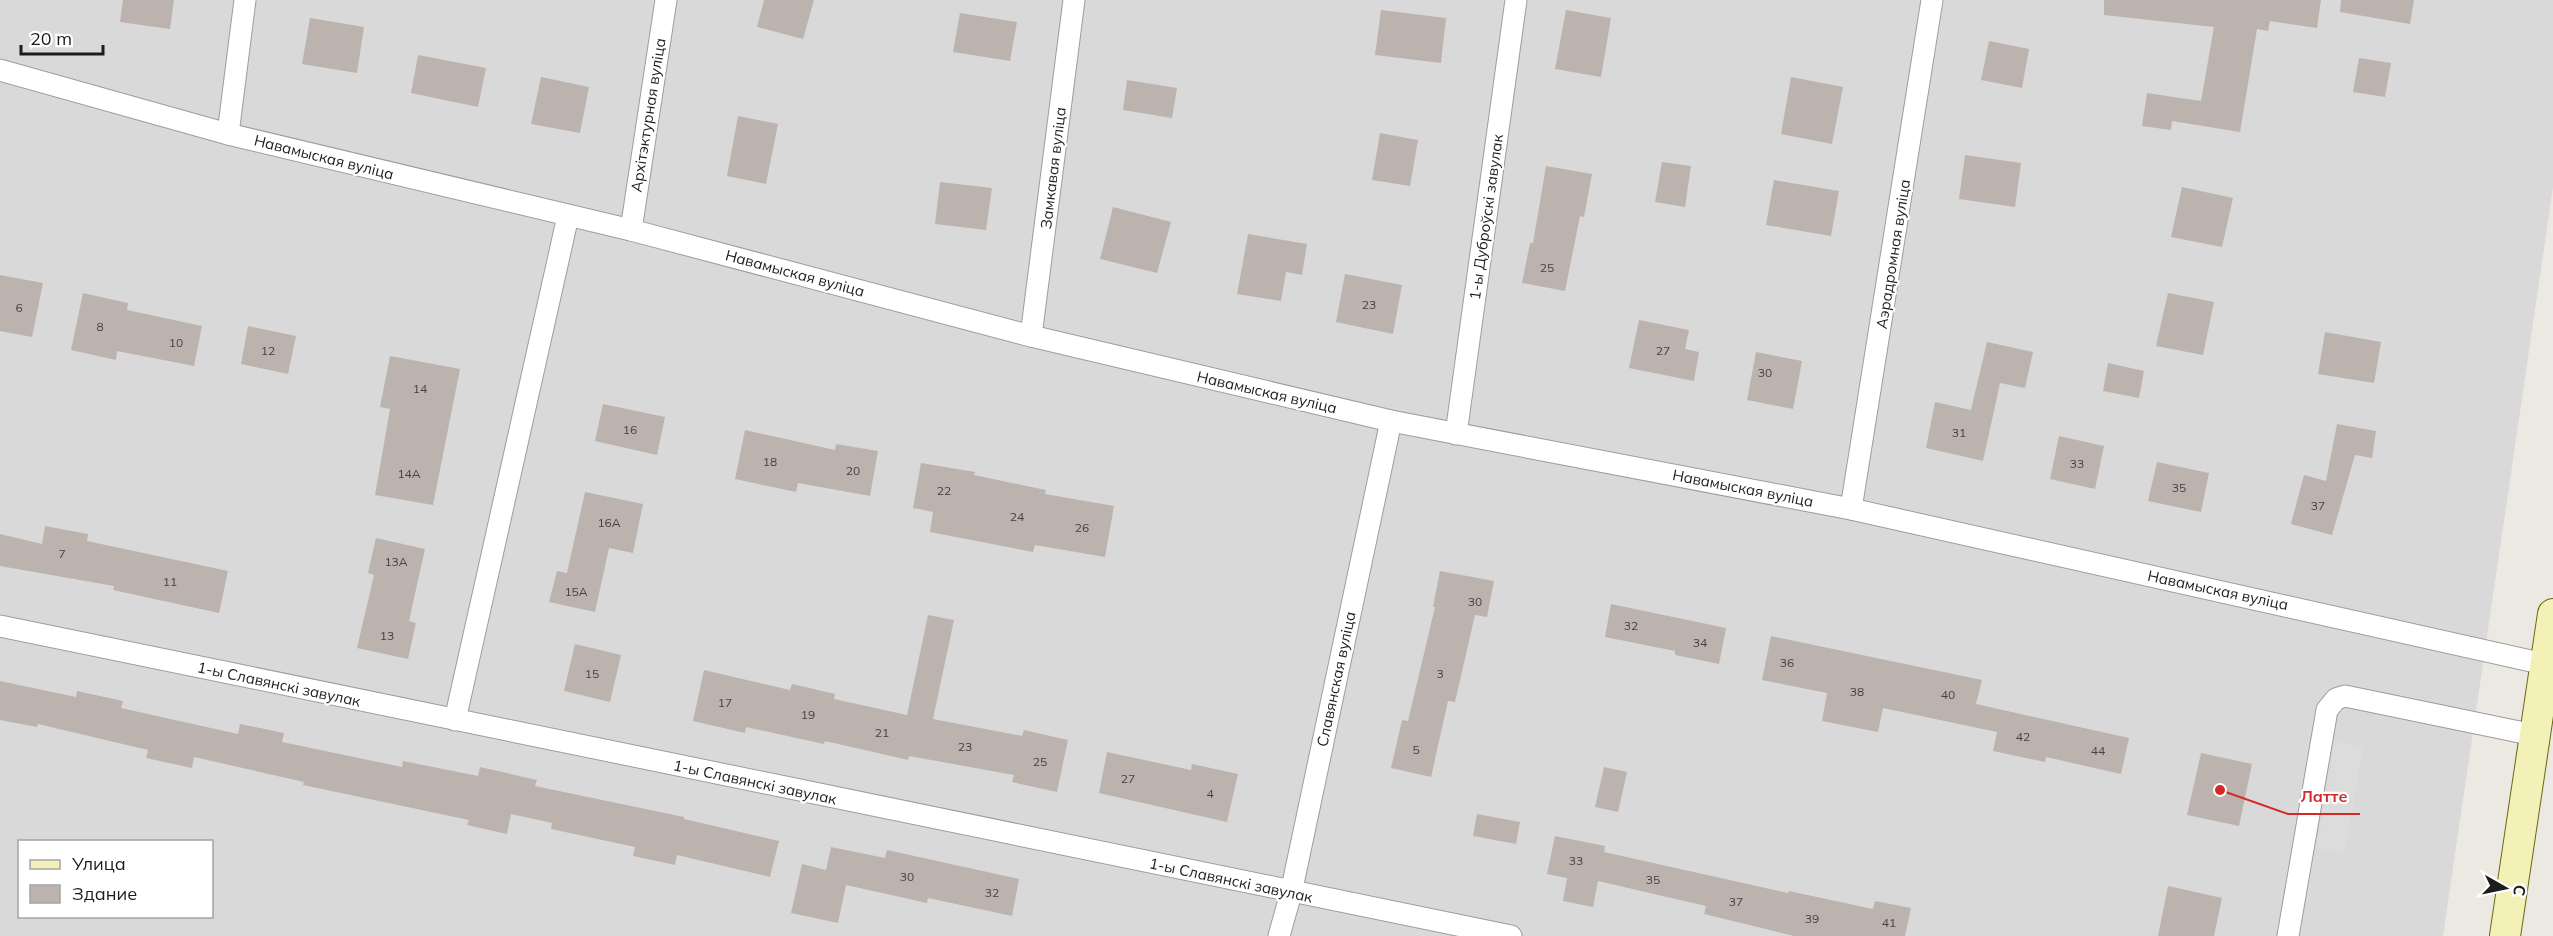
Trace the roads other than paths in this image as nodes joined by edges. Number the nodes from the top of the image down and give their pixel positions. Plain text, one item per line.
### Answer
1 (245, 0) edge
2 (666, 0) edge
3 (1074, 0) edge
4 (1516, 0) edge
5 (1932, 0) edge
6 (0, 70) edge
7 (228, 134) junction
8 (568, 216) junction
9 (631, 230) junction
10 (1031, 336) junction
11 (1391, 421) junction
12 (1456, 434) junction
13 (1851, 509) junction
14 (2553, 614) edge
15 (0, 626) edge
16 (2549, 665) edge
17 (455, 720) junction
18 (2534, 735) junction
19 (1291, 893) junction
20 (1279, 936) edge
21 (1511, 936) edge
22 (2288, 936) edge
23 (2505, 936) edge

1 - 7 street
2 - 9 street, Архітэктурная вуліца
3 - 10 street, Замкавая вуліца
4 - 12 street, 1-ы Дуброўскі завулак
5 - 13 street, Аэрадромная вуліца
6 - 7 street, Навамыская вуліца
7 - 8 street, Навамыская вуліца
8 - 9 street, Навамыская вуліца
8 - 17 street
9 - 10 street, Навамыская вуліца
10 - 11 street, Навамыская вуліца
11 - 12 street, Навамыская вуліца
11 - 19 street, Славянская вуліца
12 - 13 street, Навамыская вуліца
13 - 16 street, Навамыская вуліца
14 - 16 main road
15 - 17 street, 1-ы Славянскі завулак
16 - 18 main road
17 - 19 street, 1-ы Славянскі завулак
18 - 22 street
18 - 23 main road
19 - 20 street, Славянская вуліца
19 - 21 street, 1-ы Славянскі завулак

